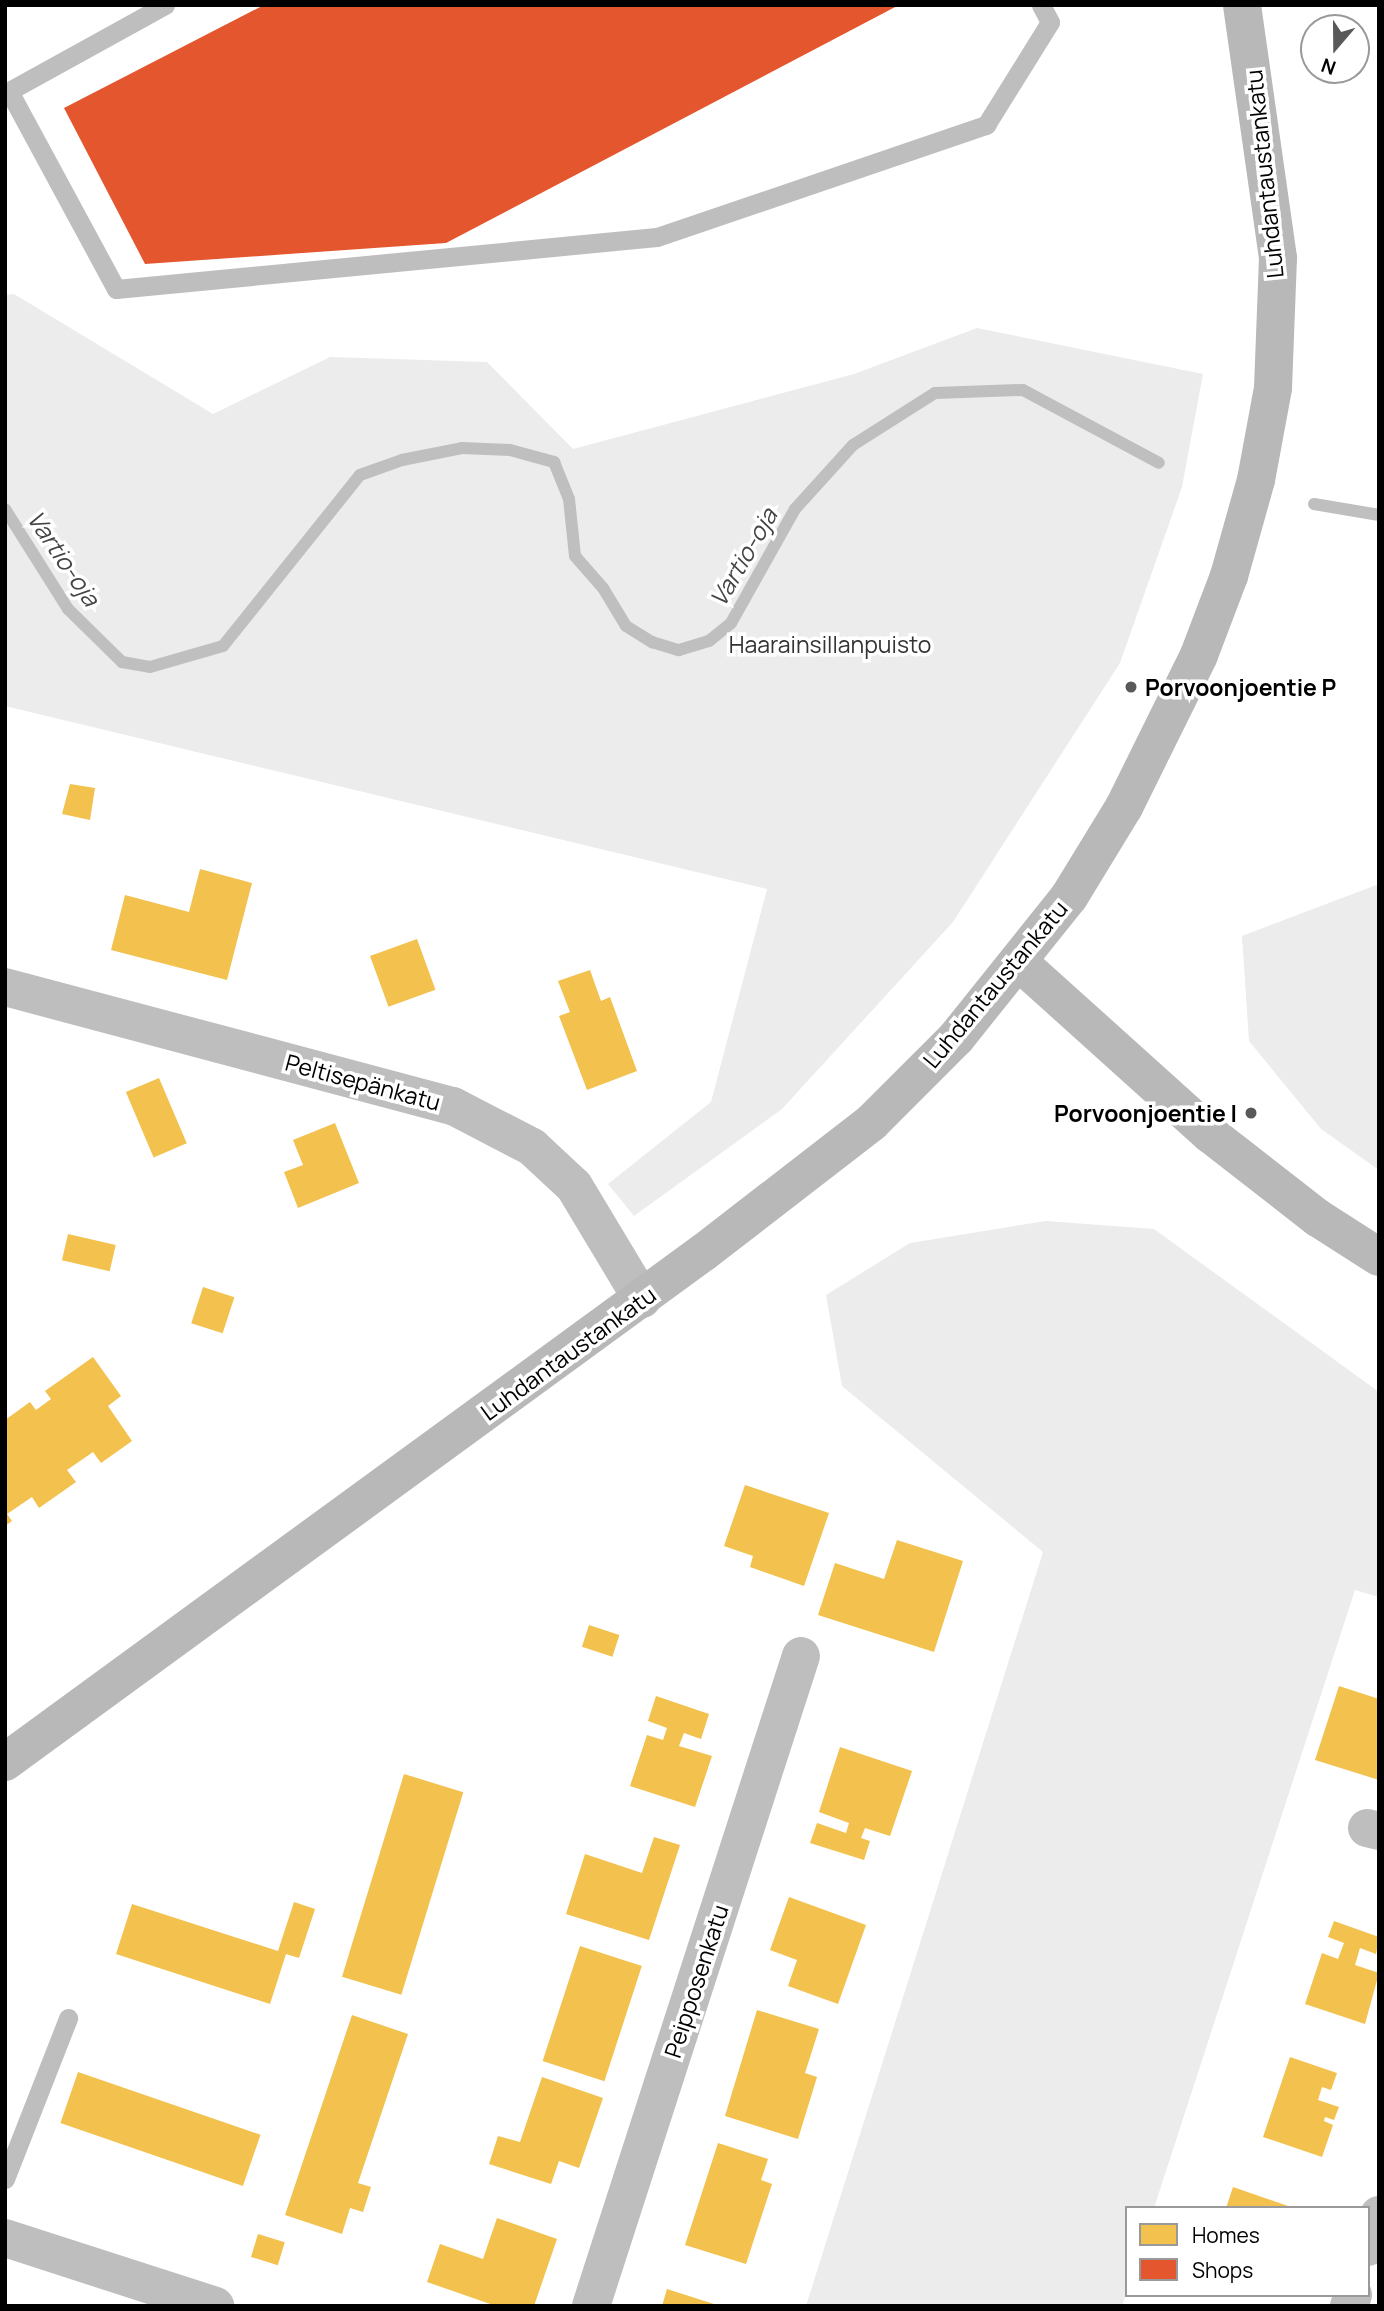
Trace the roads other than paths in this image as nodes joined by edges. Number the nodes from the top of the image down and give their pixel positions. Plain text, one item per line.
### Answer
1 (165, 5) edge
2 (1041, 5) edge
3 (1242, 5) edge
4 (1020, 963) junction
5 (5, 987) edge
6 (1379, 1257) edge
7 (642, 1299) junction
8 (801, 1656) dead end
9 (5, 1762) edge
10 (68, 2018) dead end
11 (5, 2179) edge
12 (1379, 2215) edge
13 (5, 2238) edge
14 (1370, 2242) edge
15 (215, 2306) edge
16 (591, 2306) edge

1 - 2 lane
3 - 4 street, Luhdantaustankatu
4 - 6 street
4 - 7 street, Luhdantaustankatu
5 - 7 street, Peltisepänkatu
7 - 9 street, Luhdantaustankatu
8 - 16 street, Peipposenkatu
10 - 11 lane
12 - 14 street
13 - 15 street

